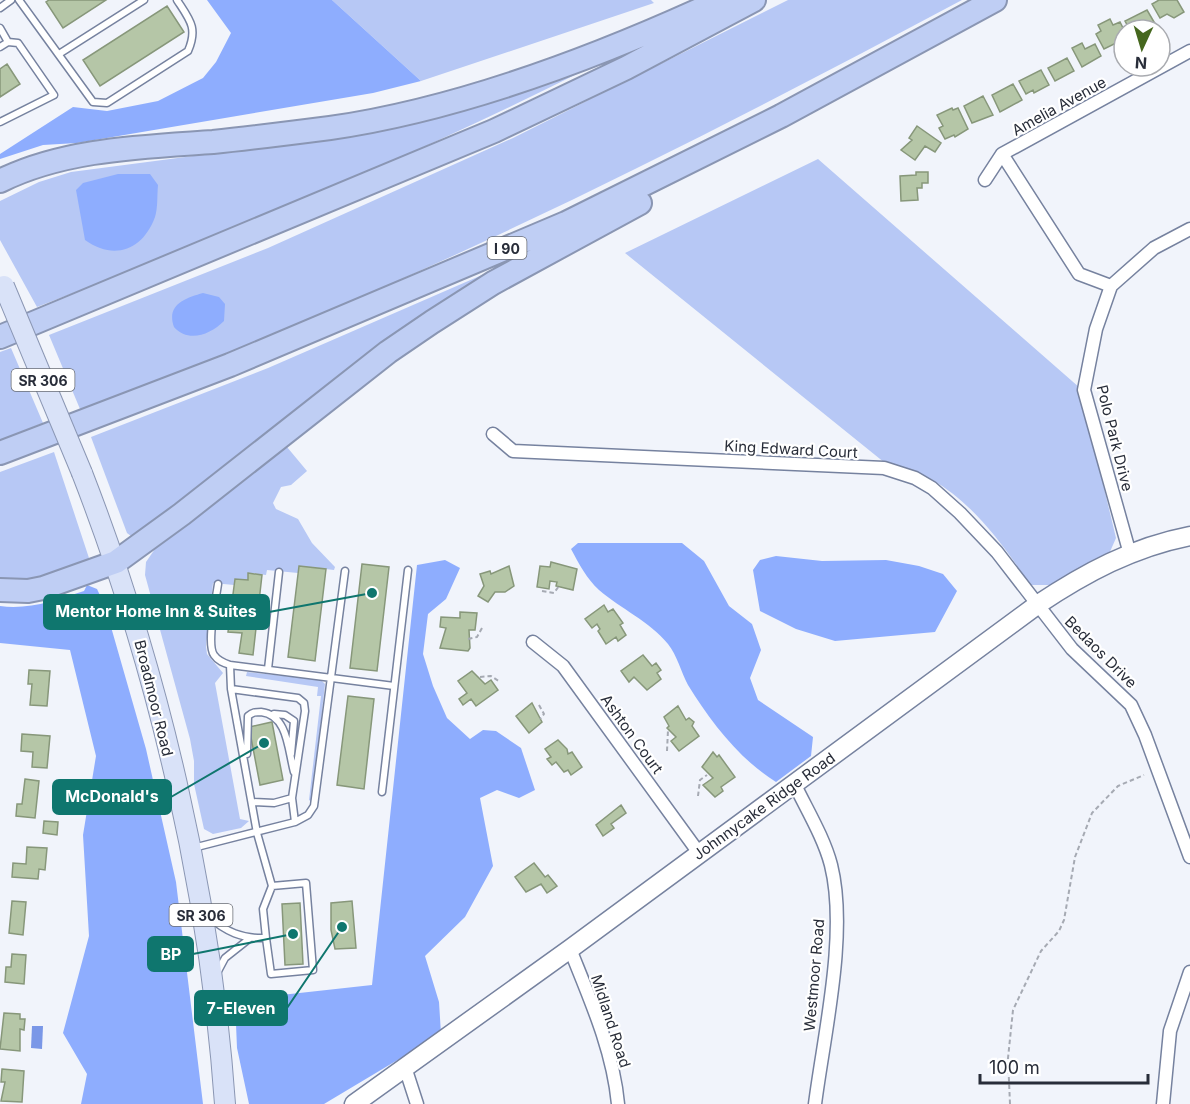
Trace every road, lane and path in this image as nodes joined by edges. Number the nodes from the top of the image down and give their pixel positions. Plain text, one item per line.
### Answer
1 (11, 0) edge
2 (19, 0) edge
3 (144, 0) edge
4 (177, 0) edge
5 (721, 0) edge
6 (754, 0) edge
7 (995, 0) edge
8 (0, 8) edge
9 (0, 28) edge
10 (8, 42) junction
11 (917, 42) junction
12 (0, 47) edge
13 (1190, 51) edge
14 (59, 54) junction
15 (0, 122) edge
16 (1002, 154) junction
17 (985, 180) dead end
18 (0, 181) edge
19 (1190, 229) edge
20 (2, 282) edge
21 (1111, 286) junction
22 (0, 337) edge
23 (493, 434) dead end
24 (0, 453) edge
25 (1190, 536) edge
26 (1130, 554) junction
27 (116, 562) junction
28 (408, 570) dead end
29 (345, 571) dead end
30 (279, 572) dead end
31 (218, 584) dead end
32 (559, 586) dead end
33 (0, 590) edge
34 (542, 591) dead end
35 (1037, 605) junction
36 (482, 627) dead end
37 (468, 639) dead end
38 (533, 642) dead end
39 (230, 665) junction
40 (268, 669) junction
41 (480, 677) dead end
42 (331, 679) junction
43 (500, 682) dead end
44 (394, 686) junction
45 (231, 689) junction
46 (539, 705) dead end
47 (272, 714) junction
48 (540, 719) dead end
49 (668, 730) dead end
50 (667, 752) dead end
51 (290, 758) junction
52 (295, 775) junction
53 (707, 775) dead end
54 (1144, 775) dead end
55 (248, 778) junction
56 (795, 785) junction
57 (381, 792) dead end
58 (698, 796) dead end
59 (292, 798) junction
60 (252, 802) junction
61 (295, 822) junction
62 (257, 833) junction
63 (189, 849) junction
64 (699, 852) junction
65 (1190, 857) edge
66 (272, 886) junction
67 (198, 900) junction
68 (249, 939) junction
69 (266, 939) junction
70 (570, 949) junction
71 (1190, 972) edge
72 (213, 989) junction
73 (405, 1067) junction
74 (225, 1104) edge
75 (354, 1104) edge
76 (417, 1104) edge
77 (618, 1104) edge
78 (815, 1104) edge
79 (1010, 1104) edge
80 (1163, 1104) edge

1 - 8 lane
2 - 14 lane
3 - 14 lane
4 - 14 lane
5 - 18 highway
6 - 22 highway
7 - 11 highway, I 90
9 - 10 lane
10 - 12 lane
10 - 15 lane
11 - 24 highway, I 90
11 - 27 highway
13 - 16 street, Amelia Avenue
16 - 17 street
16 - 21 street, Amelia Avenue
19 - 21 street, Polo Park Drive
20 - 27 main road, Broadmoor Road / SR 306, bridge
21 - 26 street, Polo Park Drive
23 - 35 street, King Edward Court
25 - 26 main road, Johnnycake Ridge Road
26 - 35 main road, Johnnycake Ridge Road
27 - 33 highway
27 - 63 main road, Broadmoor Road / SR 306
28 - 44 lane
29 - 42 lane
30 - 40 lane
31 - 39 lane
32 - 34 path
35 - 56 main road, Johnnycake Ridge Road
35 - 65 street, Bedaos Drive
36 - 37 path
38 - 64 street, Ashton Court
39 - 40 lane
39 - 45 lane
40 - 42 lane
41 - 43 path
42 - 44 lane
42 - 61 lane
44 - 57 lane
45 - 52 lane
45 - 55 lane
46 - 48 path
47 - 51 lane
47 - 51 lane
47 - 55 lane
49 - 50 path
51 - 52 lane
52 - 59 lane
53 - 58 path
54 - 79 path
55 - 60 lane
56 - 64 main road, Johnnycake Ridge Road
56 - 78 street, Westmoor Road
59 - 60 lane
59 - 61 lane
60 - 62 lane
61 - 62 lane
62 - 63 lane
62 - 66 lane
63 - 67 main road, Broadmoor Road / SR 306
64 - 70 main road, Johnnycake Ridge Road
66 - 69 lane
66 - 69 lane
67 - 68 lane
67 - 72 main road, Broadmoor Road / SR 306
68 - 69 lane
68 - 72 lane
70 - 73 main road, Johnnycake Ridge Road
70 - 77 street, Midland Road
71 - 80 street
72 - 74 main road, Broadmoor Road / SR 306
73 - 75 main road, Johnnycake Ridge Road
73 - 76 street

